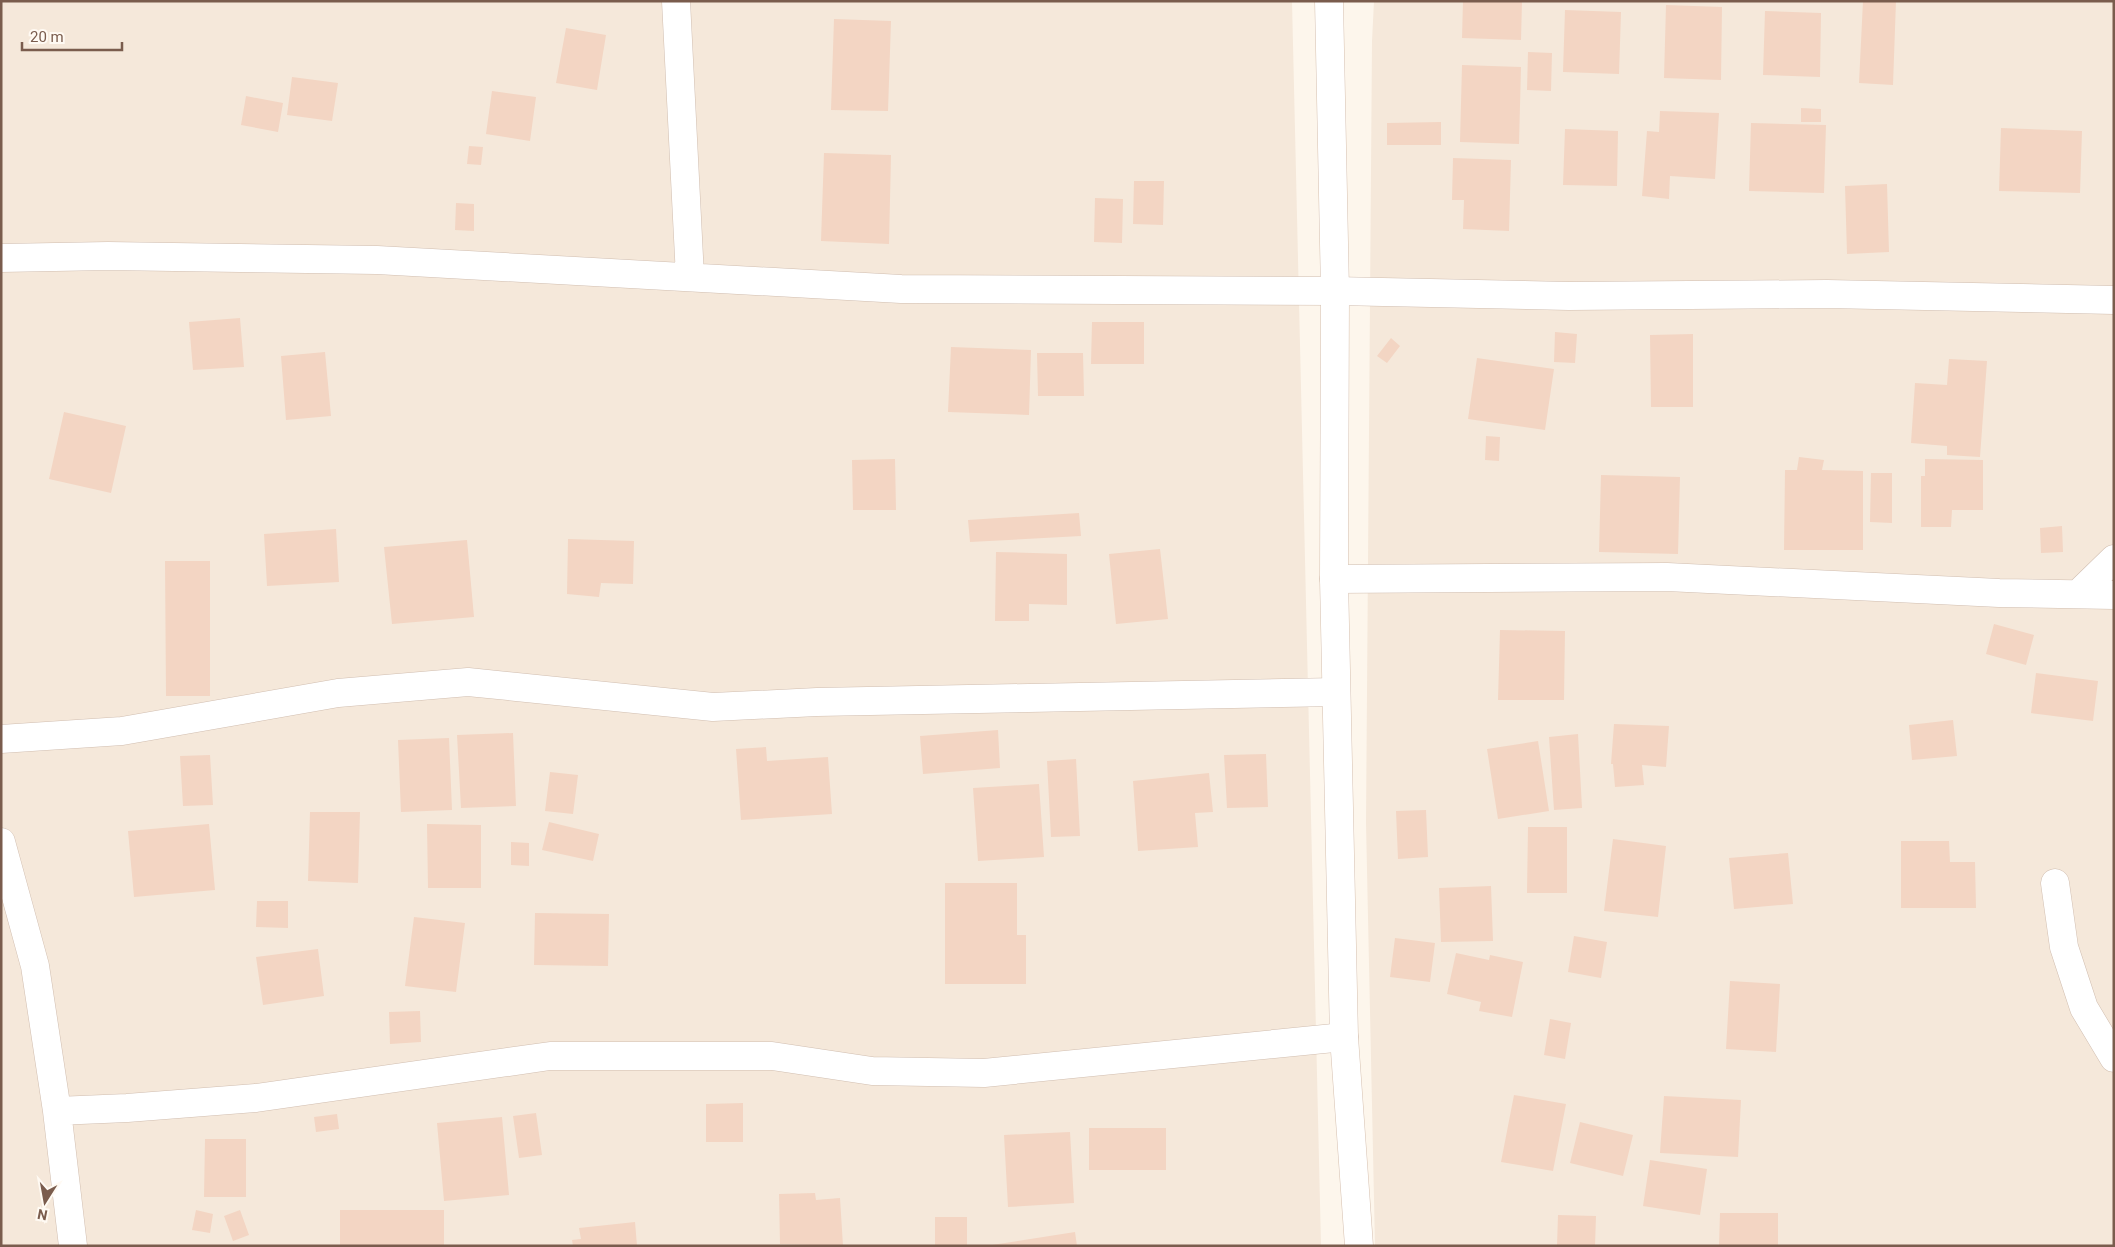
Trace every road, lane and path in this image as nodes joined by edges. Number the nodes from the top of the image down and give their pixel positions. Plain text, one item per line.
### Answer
1 (676, 1) edge
2 (1329, 1) edge
3 (1, 258) edge
4 (690, 277) junction
5 (1334, 291) junction
6 (2114, 300) edge
7 (2114, 560) edge
8 (1334, 578) junction
9 (2078, 594) junction
10 (2114, 595) edge
11 (1336, 692) junction
12 (1, 740) edge
13 (1, 842) edge
14 (2054, 883) dead end
15 (1344, 1036) junction
16 (2114, 1058) edge
17 (57, 1111) junction
18 (73, 1246) edge
19 (1359, 1246) edge

1 - 4 street
2 - 5 street
3 - 4 street
4 - 5 street
5 - 6 street
5 - 8 street
7 - 9 street
8 - 9 street
8 - 11 street
9 - 10 street
11 - 12 street
11 - 15 street
13 - 17 street
14 - 16 street
15 - 17 street
15 - 19 street
17 - 18 street

